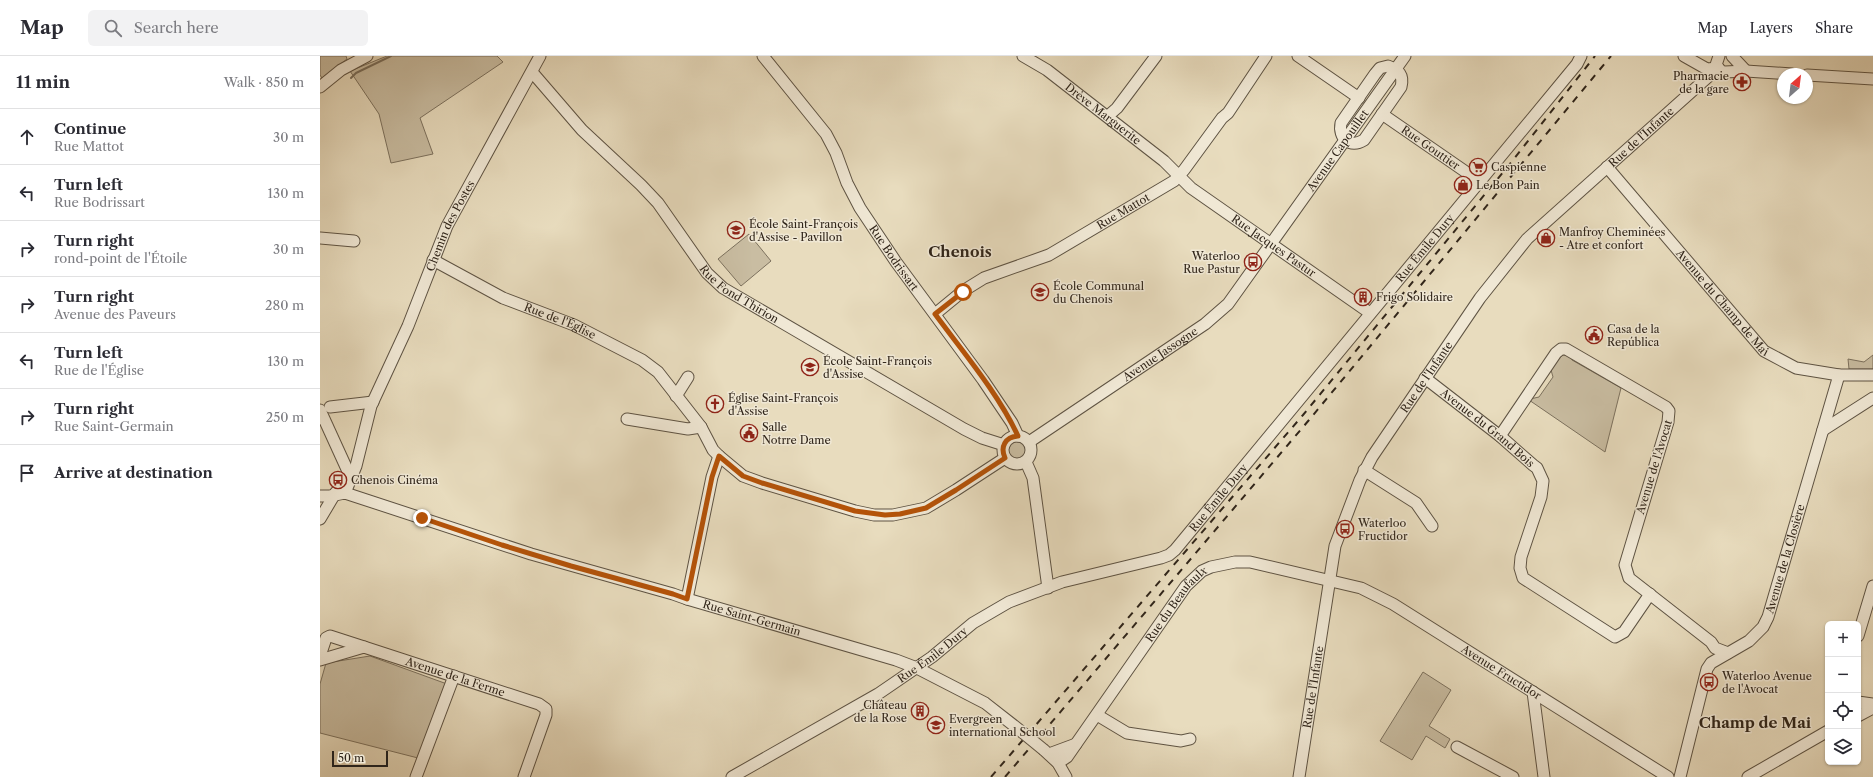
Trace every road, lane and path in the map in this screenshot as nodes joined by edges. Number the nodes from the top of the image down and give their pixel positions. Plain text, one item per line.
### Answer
1 (367, 56) edge
2 (540, 56) edge
3 (764, 56) edge
4 (1023, 56) edge
5 (1156, 56) edge
6 (1266, 56) edge
7 (1298, 56) edge
8 (1405, 56) edge
9 (1582, 56) edge
10 (1684, 56) edge
11 (1719, 56) edge
12 (1734, 57) edge
13 (1718, 68) junction
14 (1395, 69) junction
15 (1746, 71) junction
16 (532, 72) junction
17 (1729, 72) junction
18 (1777, 73) edge
19 (1813, 75) edge
20 (1873, 79) edge
21 (320, 87) edge
22 (1359, 98) junction
23 (1382, 114) junction
24 (1108, 116) junction
25 (1345, 141) junction
26 (1607, 167) junction
27 (1179, 176) junction
28 (1479, 181) junction
29 (320, 238) edge
30 (354, 241) dead end
31 (1271, 244) junction
32 (434, 260) junction
33 (1370, 313) junction
34 (935, 314) junction
35 (1839, 375) junction
36 (1873, 375) edge
37 (688, 377) dead end
38 (1425, 378) junction
39 (676, 396) junction
40 (1873, 398) edge
41 (373, 402) junction
42 (325, 408) edge
43 (627, 419) dead end
44 (701, 427) junction
45 (1823, 430) junction
46 (1018, 436) junction
47 (1500, 436) junction
48 (1029, 442) junction
49 (1004, 444) junction
50 (719, 456) junction
51 (1005, 458) junction
52 (1026, 462) junction
53 (1364, 470) junction
54 (349, 473) junction
55 (340, 494) junction
56 (320, 496) edge
57 (320, 520) edge
58 (1432, 526) dead end
59 (1328, 581) junction
60 (1873, 586) edge
61 (1048, 588) junction
62 (1650, 594) junction
63 (687, 599) junction
64 (1861, 626) edge
65 (364, 647) junction
66 (1715, 648) junction
67 (1728, 653) junction
68 (320, 656) edge
69 (320, 660) edge
70 (1711, 663) junction
71 (917, 668) junction
72 (454, 676) junction
73 (1533, 692) junction
74 (1861, 702) edge
75 (1873, 704) edge
76 (1873, 708) edge
77 (1861, 714) edge
78 (1097, 715) junction
79 (1825, 731) edge
80 (1190, 739) dead end
81 (1076, 744) junction
82 (1457, 747) dead end
83 (1046, 752) junction
84 (1058, 763) junction
85 (416, 777) edge
86 (524, 777) edge
87 (732, 777) edge
88 (1066, 777) edge
89 (1299, 777) edge
90 (1513, 777) edge
91 (1544, 777) edge
92 (1668, 777) edge
93 (1680, 777) edge
94 (1748, 777) edge

1 - 21 street
2 - 16 street, Chemin des Postes
3 - 34 street, Rue Bodrissart
4 - 24 street, Drève Marguerite
5 - 24 street
6 - 27 street, Rue Mattot
7 - 22 street
8 - 14 street, Avenue Capouillet
9 - 28 street, Rue Émile Dury
10 - 13 street
11 - 13 street
12 - 15 street
12 - 17 street
13 - 17 street
13 - 26 street, Rue de l'Infante
14 - 22 street
14 - 23 street
14 - 25 street, Avenue Capouillet
15 - 17 street
15 - 18 street
16 - 32 street, Chemin des Postes
16 - 49 street, Rue Fond Thirion
19 - 20 street
22 - 25 street
23 - 25 street
23 - 28 street, Rue Gouttier
24 - 27 street, Drève Marguerite
25 - 31 street, Avenue Capouillet
26 - 35 street, Avenue du Champ de Mai
26 - 38 street, Rue de l'Infante
27 - 31 street, Rue Jacques Pastur
27 - 34 street, Rue Mattot
28 - 33 street, Rue Émile Dury
29 - 30 street
31 - 33 street, Rue Jacques Pastur
31 - 48 street, Avenue Jassogne
32 - 39 street, Rue de l'Église
32 - 41 street, Chemin des Postes
33 - 61 street, Rue Émile Dury
34 - 46 street, Rue Bodrissart
35 - 36 street, Avenue du Champ de Mai
35 - 45 street, Avenue de la Closière
37 - 39 street
38 - 47 street, Avenue du Grand Bois
38 - 53 street, Rue de l'Infante
39 - 44 street, Rue de l'Église
40 - 45 street
41 - 42 street
41 - 54 street, Chemin des Postes
42 - 54 street
43 - 44 street
44 - 50 street, Rue de l'Église
45 - 67 street, Avenue de la Closière
46 - 48 street
46 - 49 street
47 - 62 street, Avenue du Grand Bois
47 - 62 street, Avenue de l'Avocat
48 - 52 street
49 - 51 street
50 - 51 street, Rue de l'Église
50 - 63 street
51 - 52 street
52 - 61 street
53 - 58 street
53 - 59 street, Rue de l'Infante
54 - 55 street, Chemin des Postes
55 - 56 street
55 - 57 street, Chemin des Postes
55 - 63 street, Rue Saint-Germain
59 - 73 street, Avenue Fructidor
59 - 78 street, Rue du Beaufaulx
59 - 89 street, Rue de l'Infante
60 - 64 street
61 - 71 street, Rue Émile Dury
62 - 66 street, Avenue de l'Avocat
63 - 71 street, Rue Saint-Germain
65 - 68 street, Avenue de la Ferme
65 - 69 street
65 - 72 street, Avenue de la Ferme
66 - 67 street, Avenue de l'Avocat
66 - 70 street
67 - 70 street, Avenue de la Closière
70 - 93 street
71 - 83 street, Rue Saint-Germain, bridge
71 - 87 street, Rue Émile Dury
72 - 85 street
72 - 86 street, Avenue de la Ferme
73 - 91 street
73 - 92 street, Avenue Fructidor
74 - 75 street
76 - 77 street
78 - 80 street
78 - 81 street, Rue du Beaufaulx
79 - 94 street
81 - 83 street
81 - 84 street, Rue du Beaufaulx
82 - 90 street
83 - 84 street, Rue Saint-Germain
84 - 88 street, Rue Saint-Germain

